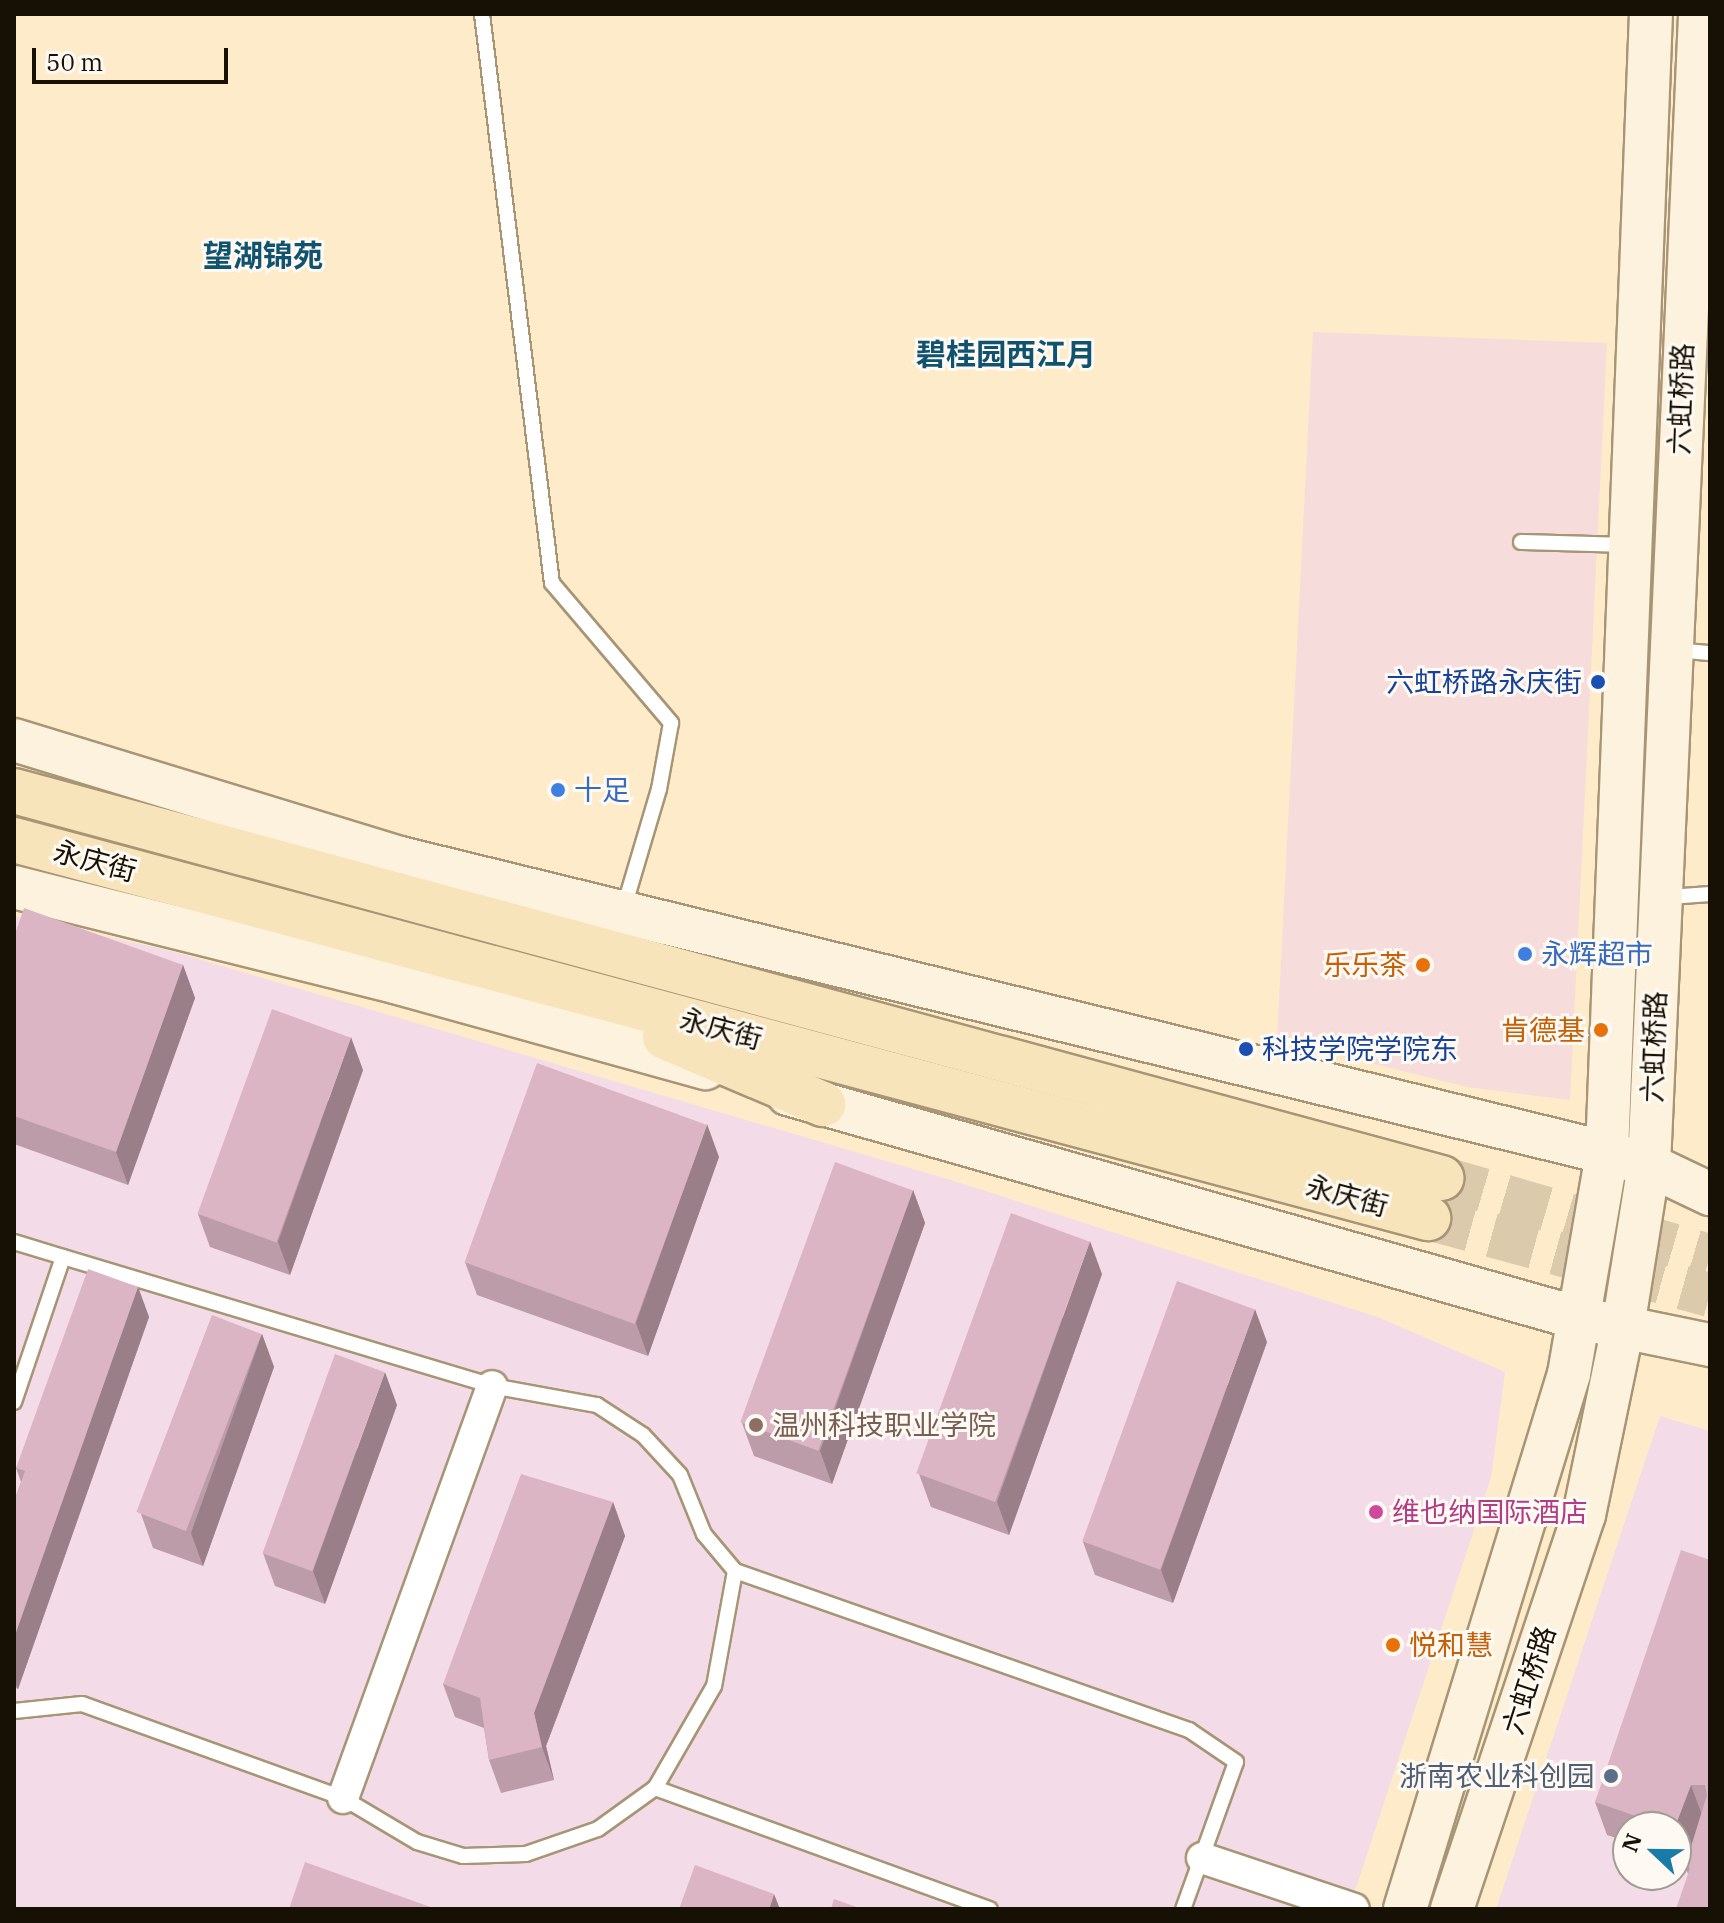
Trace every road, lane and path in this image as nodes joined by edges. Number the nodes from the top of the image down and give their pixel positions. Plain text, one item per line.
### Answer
1 (482, 14) edge
2 (1651, 14) edge
3 (1700, 14) edge
4 (1700, 196) edge
5 (1642, 197) junction
6 (1521, 542) dead end
7 (1629, 545) junction
8 (1690, 652) edge
9 (14, 740) edge
10 (14, 791) edge
11 (14, 840) edge
12 (14, 887) edge
13 (1710, 894) edge
14 (1669, 897) dead end
15 (623, 912) junction
16 (520, 975) junction
17 (823, 1104) junction
18 (1607, 1153) junction
19 (1649, 1165) junction
20 (1710, 1194) edge
21 (14, 1242) edge
22 (63, 1257) junction
23 (1578, 1318) junction
24 (1623, 1327) junction
25 (1710, 1345) edge
26 (492, 1386) junction
27 (14, 1402) edge
28 (735, 1571) junction
29 (14, 1711) edge
30 (655, 1788) junction
31 (343, 1798) junction
32 (1202, 1858) junction
33 (990, 1909) edge
34 (1183, 1909) edge
35 (1354, 1909) edge
36 (1405, 1909) edge
37 (1452, 1909) edge

1 - 15 lane
2 - 5 main road, 六虹桥路
3 - 4 main road, 六虹桥路
4 - 5 main road
4 - 8 main road, 六虹桥路
5 - 7 main road, 六虹桥路
6 - 7 lane
7 - 18 main road, 六虹桥路
8 - 19 main road, 六虹桥路
9 - 15 main road
10 - 16 main road, 永庆街
11 - 16 main road, 永庆街
12 - 17 main road
13 - 14 lane
15 - 18 main road
16 - 17 main road
17 - 23 main road
18 - 19 main road
18 - 23 main road, 六虹桥路
19 - 20 main road
19 - 24 main road, 六虹桥路
21 - 22 lane
22 - 26 lane
22 - 27 lane
23 - 24 main road
23 - 36 main road, 六虹桥路
24 - 25 main road
24 - 37 main road, 六虹桥路
26 - 28 lane
26 - 31 street
28 - 30 lane
28 - 32 lane
29 - 31 lane
30 - 31 lane
30 - 33 lane
32 - 34 lane
32 - 35 street

